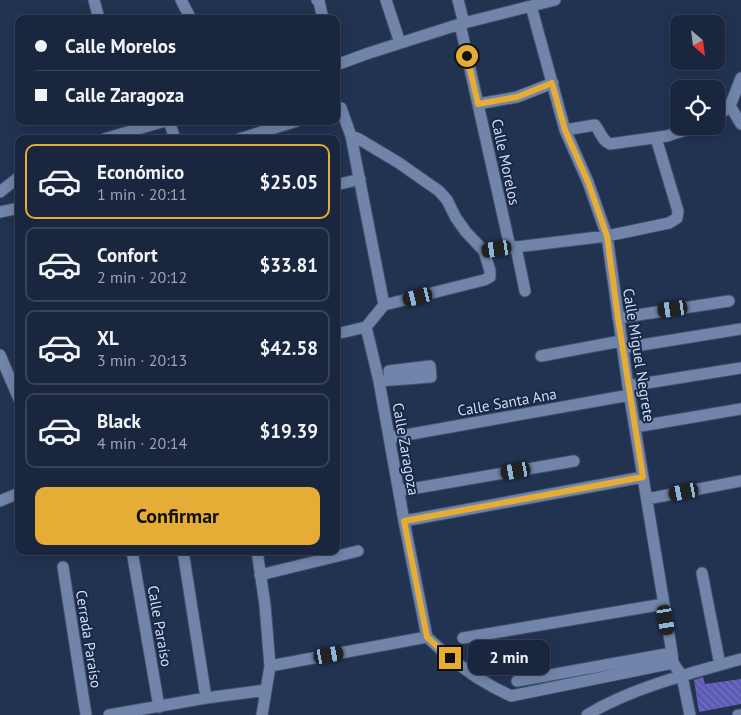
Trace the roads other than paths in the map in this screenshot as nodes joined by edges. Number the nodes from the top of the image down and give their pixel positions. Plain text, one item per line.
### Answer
1 (94, 0) edge
2 (182, 0) edge
3 (317, 0) edge
4 (386, 0) edge
5 (458, 0) edge
6 (555, 0) edge
7 (531, 6) junction
8 (98, 15) edge
9 (189, 15) edge
10 (322, 15) edge
11 (462, 24) junction
12 (400, 43) junction
13 (340, 64) edge
14 (741, 78) edge
15 (552, 83) junction
16 (478, 104) junction
17 (730, 106) junction
18 (725, 110) edge
19 (340, 111) edge
20 (741, 124) edge
21 (151, 125) edge
22 (283, 125) edge
23 (565, 130) junction
24 (670, 134) edge
25 (118, 135) edge
26 (252, 135) edge
27 (352, 136) junction
28 (656, 138) junction
29 (360, 179) junction
30 (15, 180) edge
31 (340, 184) edge
32 (0, 192) edge
33 (15, 209) edge
34 (0, 212) edge
35 (607, 236) junction
36 (513, 247) junction
37 (484, 251) junction
38 (525, 291) dead end
39 (729, 301) dead end
40 (384, 306) junction
41 (618, 318) junction
42 (366, 327) junction
43 (741, 329) edge
44 (340, 333) edge
45 (622, 344) junction
46 (0, 355) edge
47 (541, 356) dead end
48 (741, 368) edge
49 (15, 390) edge
50 (629, 390) junction
51 (741, 409) edge
52 (635, 427) junction
53 (390, 438) junction
54 (574, 461) dead end
55 (643, 477) junction
56 (741, 481) edge
57 (399, 491) junction
58 (15, 494) edge
59 (647, 498) junction
60 (0, 500) edge
61 (404, 521) junction
62 (358, 551) dead end
63 (133, 555) edge
64 (184, 555) edge
65 (258, 555) edge
66 (63, 567) dead end
67 (702, 573) dead end
68 (260, 575) junction
69 (664, 604) junction
70 (427, 637) junction
71 (463, 638) dead end
72 (672, 658) junction
73 (741, 659) edge
74 (720, 665) junction
75 (270, 666) junction
76 (682, 676) junction
77 (517, 681) dead end
78 (266, 690) junction
79 (206, 698) junction
80 (159, 707) junction
81 (86, 715) edge
82 (109, 715) edge
83 (262, 715) edge
84 (587, 715) edge
85 (690, 715) edge

1 - 8 street
2 - 9 street
3 - 10 street
4 - 12 street
5 - 11 street, Calle Morelos
6 - 7 street
7 - 11 street
7 - 15 street, Calle Miguel Negrete
11 - 12 street
11 - 16 street, Calle Morelos
12 - 13 street
14 - 17 street
15 - 16 street
15 - 23 street, Calle Miguel Negrete
16 - 36 street, Calle Morelos
17 - 18 street
17 - 20 street
19 - 27 street
21 - 25 street
22 - 26 street
23 - 28 street
23 - 35 street, Calle Miguel Negrete
24 - 28 street
27 - 29 street
27 - 37 street
28 - 35 street
29 - 31 street
29 - 40 street
30 - 32 street
33 - 34 street
35 - 36 street
35 - 41 street, Calle Miguel Negrete
36 - 37 street
36 - 38 street, Calle Morelos
37 - 40 street
39 - 41 street
40 - 42 street
41 - 45 street, Calle Miguel Negrete
42 - 44 street
42 - 53 street, Calle Zaragoza
43 - 45 street
45 - 47 street
45 - 50 street, Calle Miguel Negrete
46 - 49 street
48 - 50 street, Calle Santa Ana
50 - 52 street, Calle Miguel Negrete
50 - 53 street, Calle Santa Ana
51 - 52 street
52 - 55 street, Calle Miguel Negrete
53 - 57 street, Calle Zaragoza
54 - 57 street
55 - 59 street, Calle Miguel Negrete
55 - 61 street
56 - 59 street
57 - 61 street, Calle Zaragoza
58 - 60 street
59 - 69 street, Calle Miguel Negrete
61 - 70 street, Calle Zaragoza
62 - 68 street
63 - 80 street, Calle Paraíso
64 - 79 street
65 - 68 street
66 - 81 street, Cerrada Paraíso
67 - 74 street
68 - 75 street
69 - 71 street
69 - 72 street, Calle Miguel Negrete
70 - 72 street
70 - 75 street
72 - 76 street, Calle Miguel Negrete
72 - 77 street
73 - 74 street
74 - 76 street
75 - 78 street
76 - 84 street
76 - 85 street, Calle Miguel Negrete
78 - 79 street
78 - 83 street
79 - 80 street
80 - 82 street

